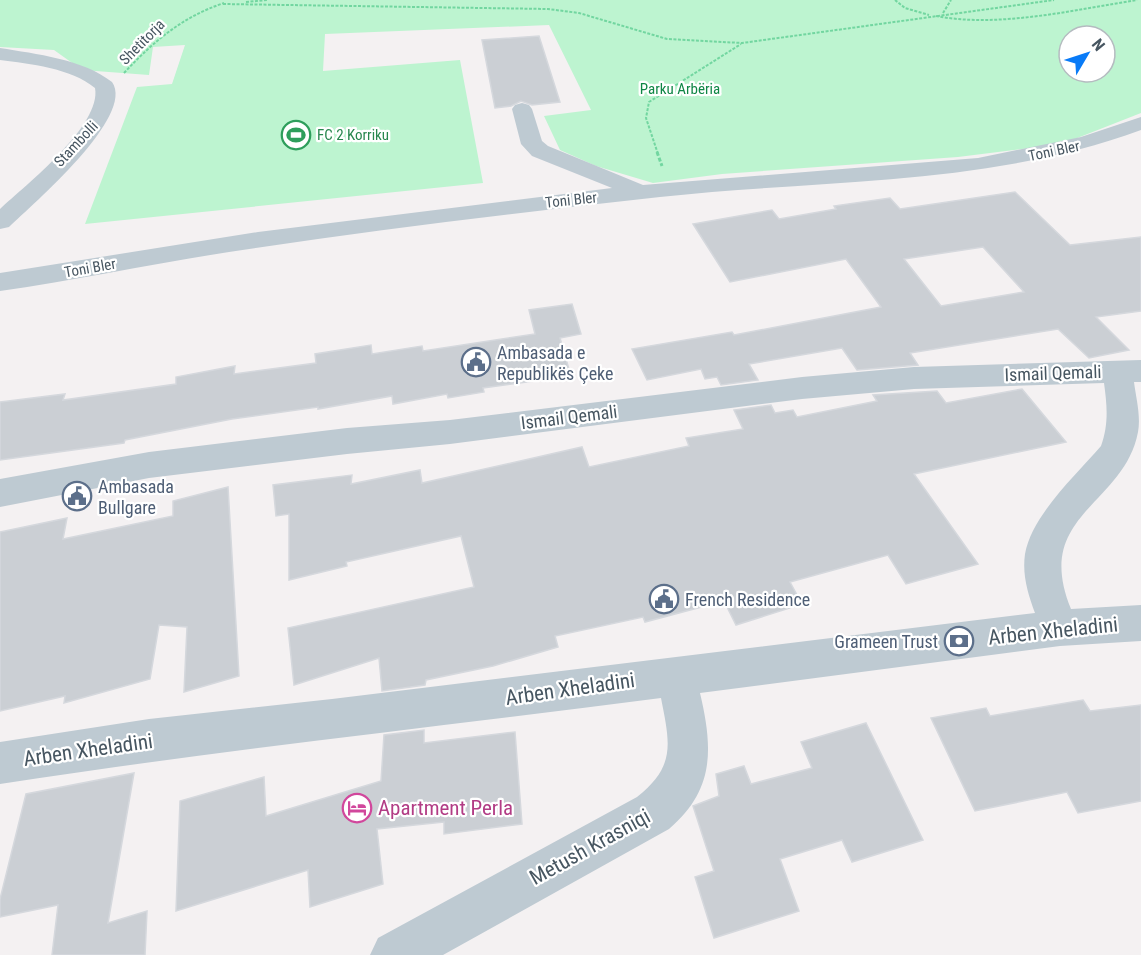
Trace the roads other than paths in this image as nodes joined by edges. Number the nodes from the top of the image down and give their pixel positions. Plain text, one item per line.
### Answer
1 (0, 54) edge
2 (522, 109) dead end
3 (1141, 123) edge
4 (640, 192) junction
5 (0, 222) edge
6 (0, 282) edge
7 (1129, 371) edge
8 (0, 493) edge
9 (1141, 622) edge
10 (1060, 628) junction
11 (676, 675) junction
12 (0, 762) edge
13 (395, 955) edge

1 - 5 street, Stambolli
2 - 4 street
3 - 4 street, Toni Bler
4 - 6 street, Toni Bler
7 - 8 street, Ismail Qemali
7 - 10 street
9 - 10 street, Arben Xheladini
10 - 11 street, Arben Xheladini
11 - 12 street, Arben Xheladini
11 - 13 street, Metush Krasniqi

